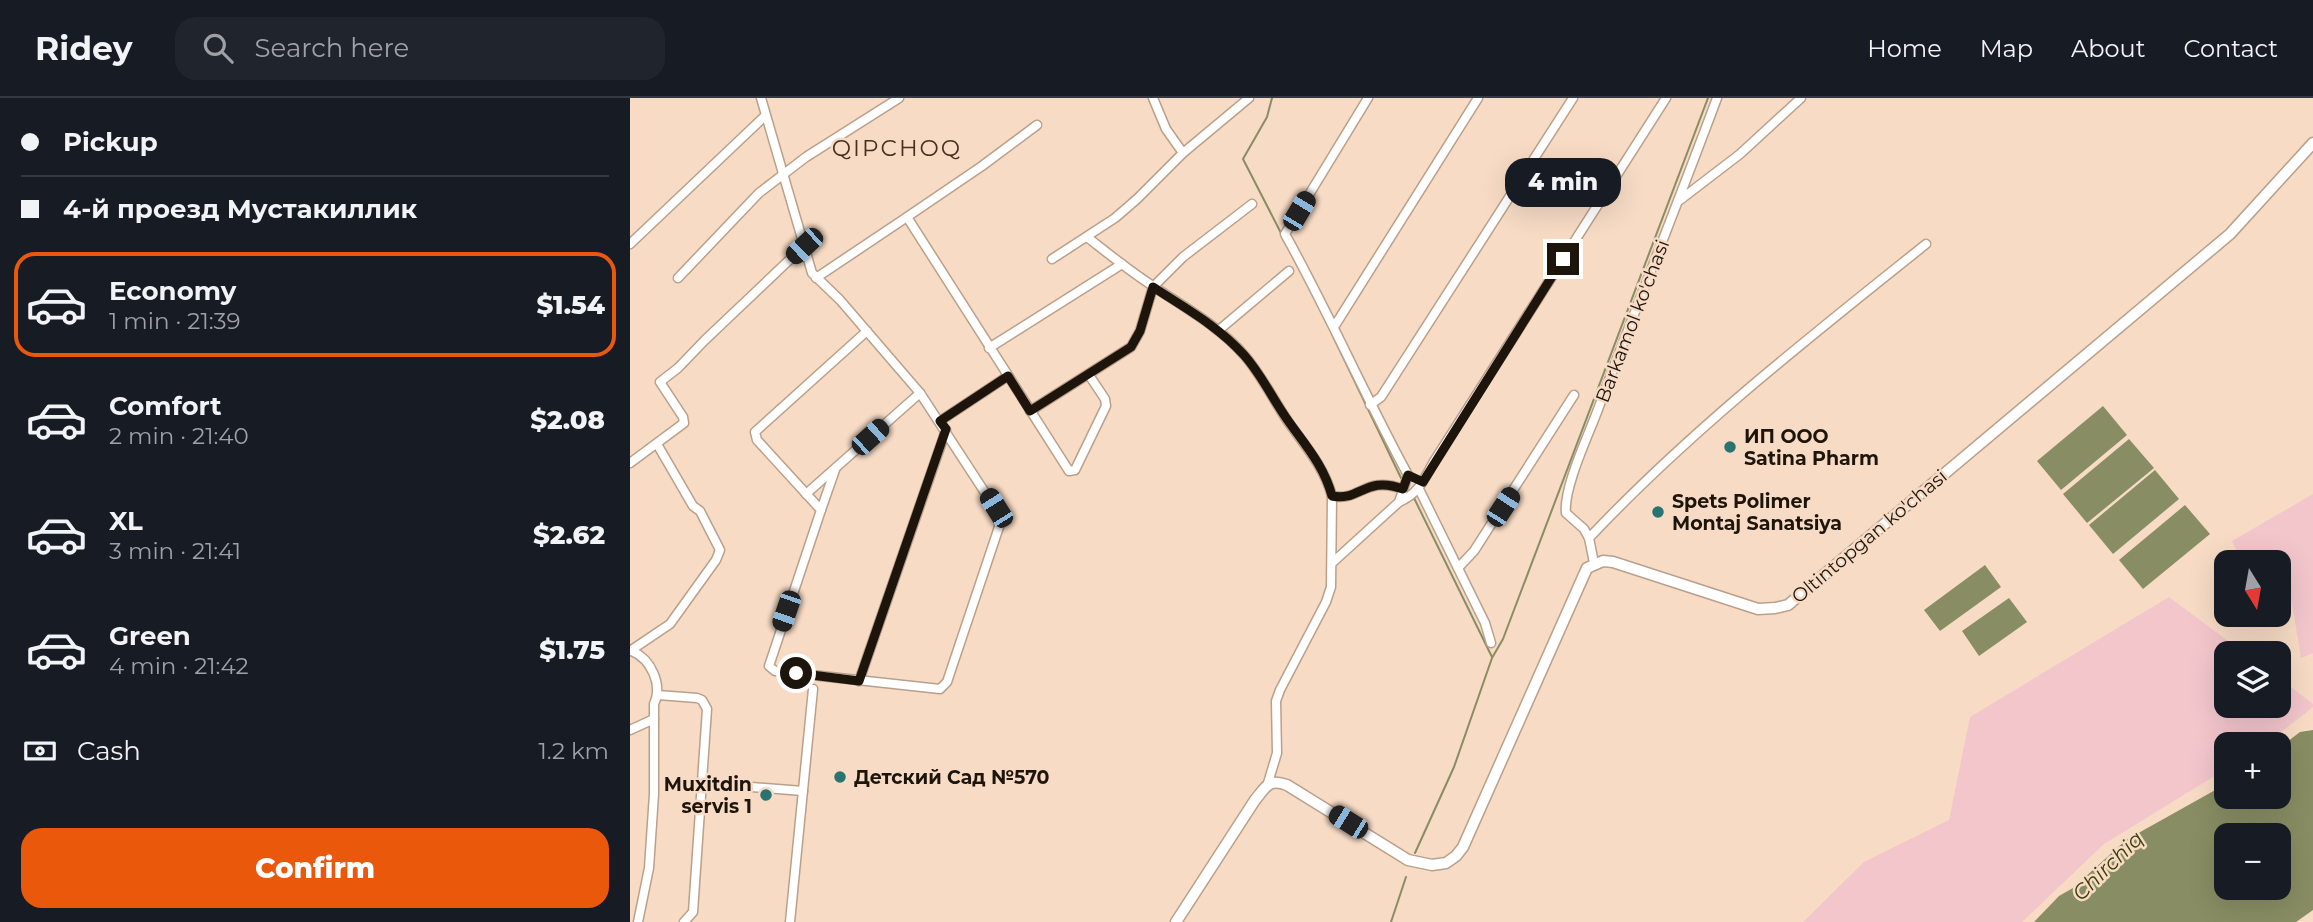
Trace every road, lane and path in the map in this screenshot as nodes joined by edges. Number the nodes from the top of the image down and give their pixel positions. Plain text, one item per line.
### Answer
1 (761, 98) edge
2 (900, 98) edge
3 (1153, 98) edge
4 (1249, 98) edge
5 (1368, 98) edge
6 (1478, 98) edge
7 (1573, 98) edge
8 (1666, 98) edge
9 (1717, 98) edge
10 (1801, 98) edge
11 (765, 116) junction
12 (1037, 125) dead end
13 (2313, 143) edge
14 (1183, 153) junction
15 (784, 174) junction
16 (1679, 202) junction
17 (1252, 204) dead end
18 (907, 217) junction
19 (1087, 237) junction
20 (630, 244) edge
21 (1926, 244) dead end
22 (804, 246) junction
23 (1052, 259) dead end
24 (1122, 264) junction
25 (1289, 271) dead end
26 (678, 278) dead end
27 (816, 278) junction
28 (1153, 287) junction
29 (1334, 327) junction
30 (1219, 330) junction
31 (867, 331) junction
32 (989, 348) junction
33 (1089, 375) junction
34 (1008, 376) junction
35 (920, 393) junction
36 (1574, 395) dead end
37 (1370, 405) junction
38 (1030, 411) junction
39 (940, 421) junction
40 (946, 429) junction
41 (657, 444) junction
42 (630, 463) edge
43 (836, 467) junction
44 (1408, 475) junction
45 (1421, 485) junction
46 (1403, 489) junction
47 (806, 494) junction
48 (1332, 496) junction
49 (1399, 502) junction
50 (821, 510) junction
51 (1589, 538) junction
52 (1332, 563) junction
53 (1594, 564) junction
54 (1458, 568) junction
55 (1492, 643) dead end
56 (631, 651) edge
57 (859, 681) junction
58 (813, 689) dead end
59 (658, 695) junction
60 (654, 719) junction
61 (630, 730) edge
62 (702, 783) junction
63 (1268, 783) junction
64 (803, 791) junction
65 (638, 922) edge
66 (684, 922) edge
67 (790, 922) edge
68 (1176, 922) edge

1 - 11 street
2 - 15 street
3 - 14 street
4 - 14 street
5 - 29 street
6 - 29 street
7 - 37 street
8 - 45 street
9 - 16 street, Barkamol ko'chasi
10 - 16 street
11 - 15 street
11 - 20 street
12 - 18 street
13 - 53 street, Oltintopgan ko'chasi
14 - 19 street
15 - 22 street
15 - 26 street
16 - 51 street, Barkamol ko'chasi
17 - 28 street
18 - 27 street
18 - 32 street
19 - 23 street
19 - 24 street
21 - 51 street
22 - 27 street
22 - 41 street
24 - 28 street
24 - 32 street
25 - 30 street
27 - 31 street
28 - 30 street
28 - 33 street
29 - 37 street
30 - 48 street
31 - 35 street
31 - 47 street
32 - 34 street
33 - 38 street
33 - 38 street
34 - 38 street
34 - 39 street
35 - 39 street
35 - 43 street
36 - 54 street
37 - 44 street
39 - 40 street
40 - 57 street
40 - 57 street
41 - 42 street
41 - 56 street
43 - 47 street
43 - 50 street
44 - 45 street
44 - 46 street
45 - 49 street
45 - 54 street
46 - 48 street
46 - 49 street
47 - 50 street
48 - 52 street
49 - 52 street
50 - 57 street
51 - 53 street
52 - 63 street
53 - 63 street
54 - 55 street
56 - 59 street
58 - 64 street
59 - 60 street
59 - 62 street
60 - 61 street
60 - 65 street
62 - 64 street
62 - 66 street
63 - 68 street
64 - 67 street

